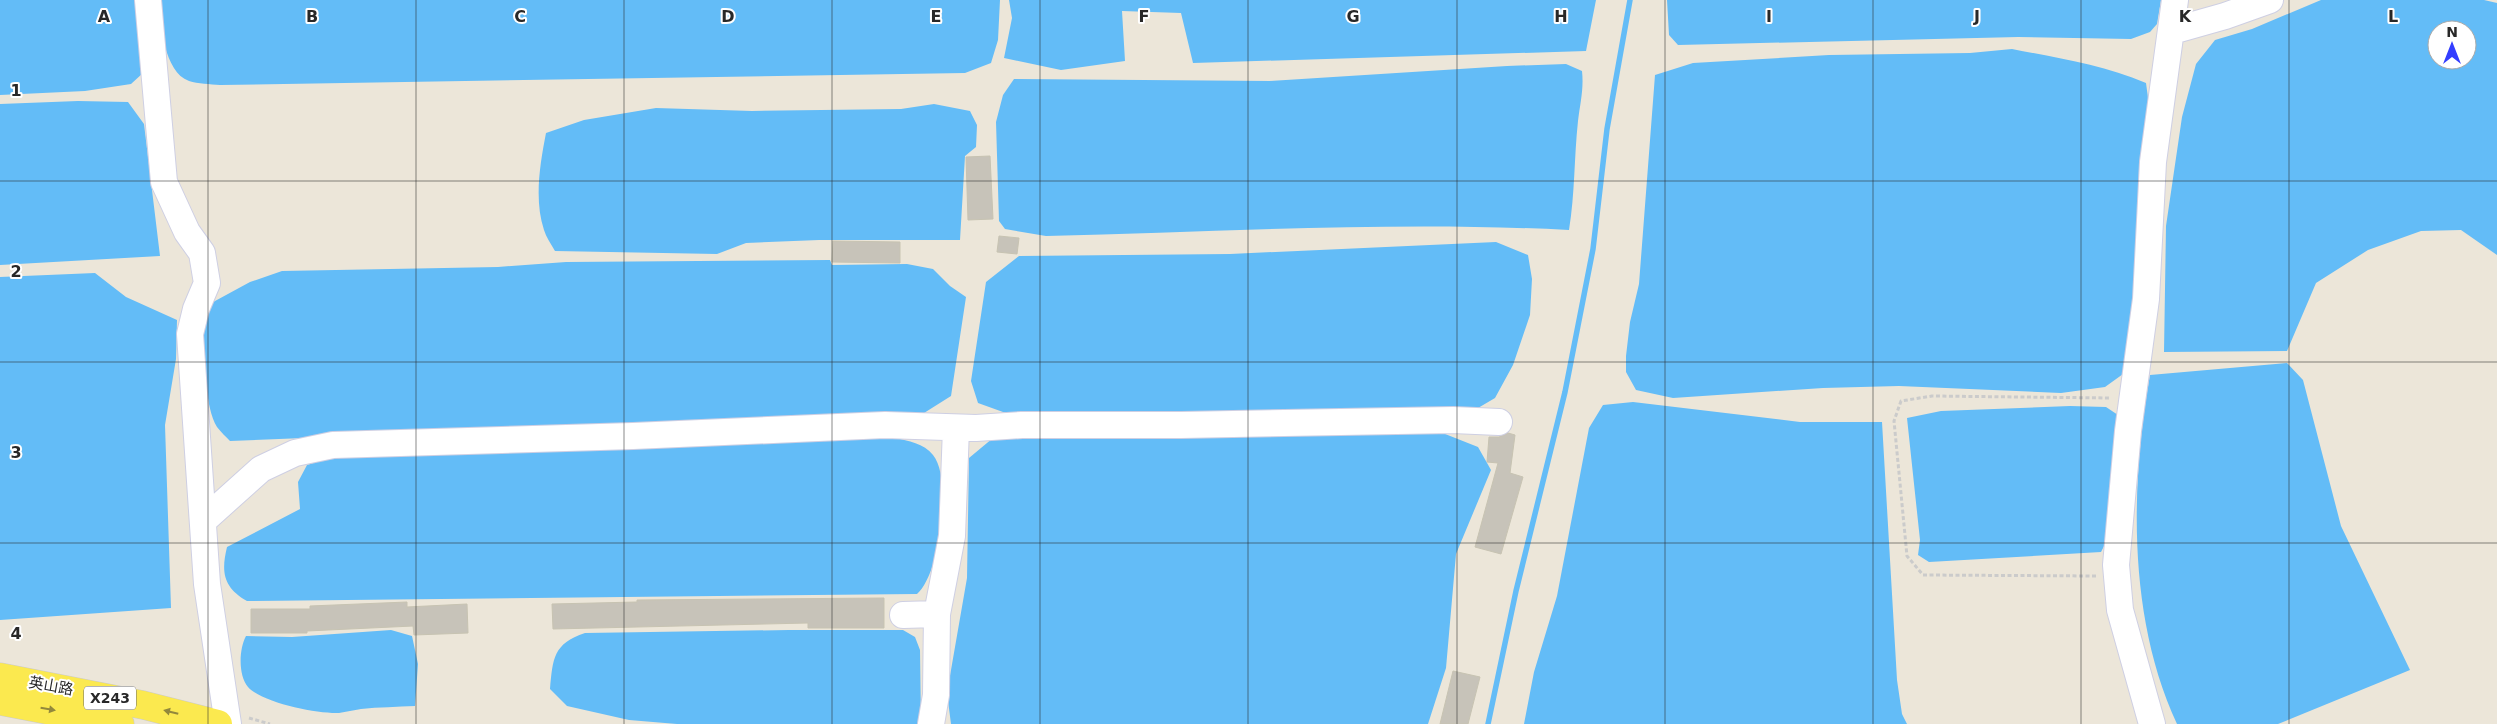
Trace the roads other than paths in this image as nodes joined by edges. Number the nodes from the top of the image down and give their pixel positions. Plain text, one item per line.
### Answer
1 (148, 0) edge
2 (2174, 0) edge
3 (2270, 0) edge
4 (2172, 30) junction
5 (1499, 422) dead end
6 (956, 428) junction
7 (203, 521) junction
8 (937, 614) junction
9 (903, 615) dead end
10 (0, 677) edge
11 (0, 700) edge
12 (120, 724) edge
13 (218, 724) edge
14 (228, 724) edge
15 (931, 724) edge
16 (2152, 724) edge

1 - 7 lane
2 - 4 lane
3 - 4 lane
4 - 16 lane
5 - 6 lane
6 - 7 lane
6 - 8 lane
7 - 14 lane
8 - 9 lane
8 - 15 lane
13 -> 10 main road, 英山路 / X243
11 -> 12 main road, 英山路 / X243

